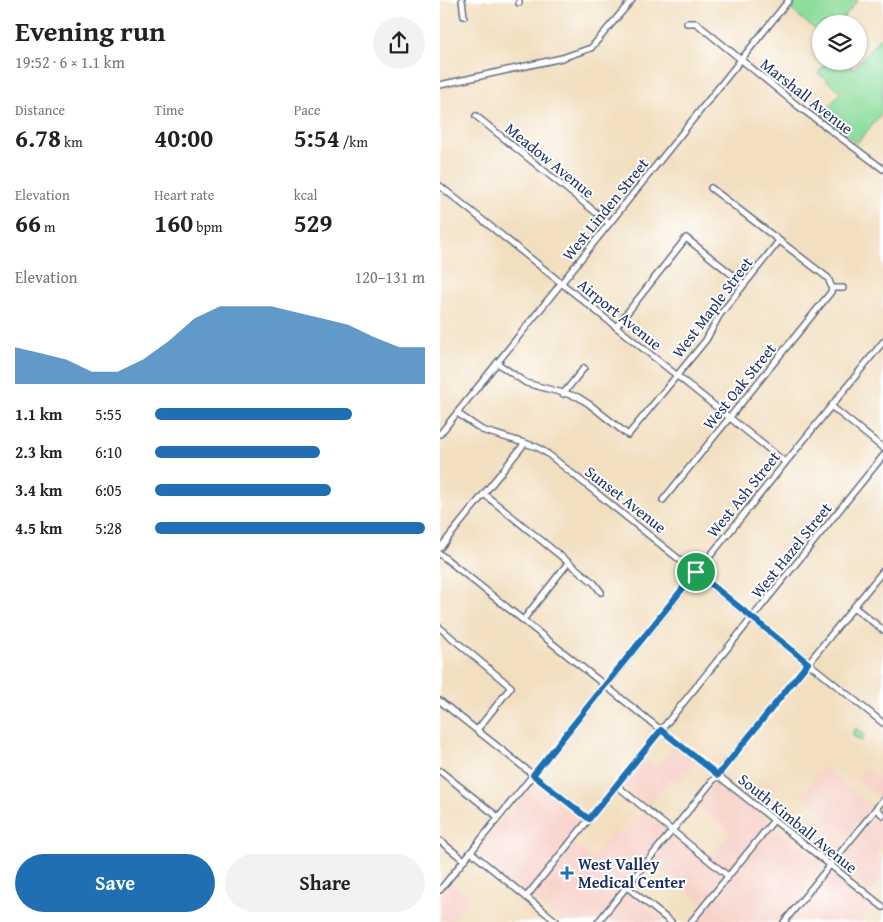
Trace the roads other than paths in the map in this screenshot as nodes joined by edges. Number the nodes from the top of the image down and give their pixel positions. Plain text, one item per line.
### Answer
1 (462, 0) edge
2 (789, 0) edge
3 (629, 1) edge
4 (464, 16) dead end
5 (686, 23) dead end
6 (741, 60) junction
7 (440, 84) edge
8 (476, 116) dead end
9 (882, 166) edge
10 (440, 186) edge
11 (711, 188) dead end
12 (609, 223) junction
13 (779, 241) junction
14 (561, 283) junction
15 (744, 284) junction
16 (832, 288) junction
17 (843, 288) dead end
18 (616, 327) junction
19 (883, 342) edge
20 (497, 363) junction
21 (584, 368) dead end
22 (676, 375) junction
23 (563, 394) junction
24 (831, 406) junction
25 (457, 413) junction
26 (730, 418) junction
27 (440, 434) edge
28 (525, 443) junction
29 (883, 448) edge
30 (883, 456) edge
31 (785, 462) junction
32 (484, 494) junction
33 (664, 500) dead end
34 (440, 548) edge
35 (440, 554) edge
36 (568, 563) junction
37 (883, 570) edge
38 (696, 572) junction
39 (600, 592) dead end
40 (854, 607) junction
41 (752, 618) junction
42 (523, 620) junction
43 (440, 628) edge
44 (883, 630) edge
45 (808, 663) junction
46 (604, 686) junction
47 (440, 700) edge
48 (883, 723) edge
49 (477, 730) junction
50 (661, 730) junction
51 (440, 771) edge
52 (533, 775) junction
53 (718, 775) junction
54 (616, 785) junction
55 (883, 800) edge
56 (876, 809) junction
57 (883, 815) edge
58 (498, 818) junction
59 (589, 819) junction
60 (774, 820) junction
61 (672, 830) junction
62 (440, 841) edge
63 (471, 852) junction
64 (464, 860) junction
65 (830, 865) junction
66 (728, 876) junction
67 (627, 886) junction
68 (440, 890) edge
69 (526, 897) junction
70 (883, 907) edge
71 (557, 922) edge
72 (598, 922) edge
73 (671, 922) edge
74 (691, 922) edge
75 (784, 922) edge

1 - 4 street
2 - 6 street, West Linden Street
3 - 7 street
5 - 6 street, Marshall Avenue
6 - 9 street, Marshall Avenue
6 - 12 street, West Linden Street
8 - 12 street, Meadow Avenue
10 - 14 street, Airport Avenue
11 - 13 street
12 - 14 street, West Linden Street
13 - 15 street, West Maple Street
13 - 16 street
14 - 18 street, Airport Avenue
14 - 20 street, West Linden Street
15 - 18 street
15 - 22 street, West Maple Street
16 - 17 street
16 - 26 street, West Oak Street
18 - 22 street, Airport Avenue
19 - 24 street, West Ash Street
20 - 23 street
20 - 25 street, West Linden Street
21 - 23 street
22 - 23 street, West Maple Street
22 - 26 street, Airport Avenue
24 - 29 street
24 - 31 street, West Ash Street
25 - 27 street, West Linden Street
25 - 28 street, Sunset Avenue
26 - 31 street, Airport Avenue
26 - 33 street, West Oak Street
28 - 32 street
28 - 38 street, Sunset Avenue
30 - 41 street, West Hazel Street
31 - 38 street, West Ash Street
32 - 34 street
32 - 36 street
35 - 42 street, South Kimball Avenue
36 - 39 street
36 - 42 street
37 - 40 street
38 - 41 street, Sunset Avenue
38 - 46 street, West Ash Street
40 - 44 street
40 - 45 street
41 - 45 street, Sunset Avenue
41 - 50 street, West Hazel Street
42 - 46 street, South Kimball Avenue
43 - 49 street
45 - 48 street, Sunset Avenue
45 - 53 street
46 - 50 street, South Kimball Avenue
46 - 52 street, West Ash Street
47 - 49 street
49 - 52 street
50 - 53 street, South Kimball Avenue
50 - 54 street, West Hazel Street
51 - 58 street
52 - 58 street, West Ash Street
52 - 59 street
53 - 60 street, South Kimball Avenue
53 - 61 street
54 - 59 street, West Hazel Street
54 - 61 street
55 - 56 street
56 - 57 street
56 - 65 street
58 - 63 street, West Ash Street
59 - 69 street, West Hazel Street
60 - 65 street, South Kimball Avenue
60 - 66 street
61 - 66 street
61 - 67 street
62 - 64 street
63 - 64 street, West Ash Street
63 - 69 street
64 - 68 street, West Ash Street
65 - 70 street, South Kimball Avenue
65 - 75 street
66 - 74 street
67 - 72 street
67 - 73 street
69 - 71 street

